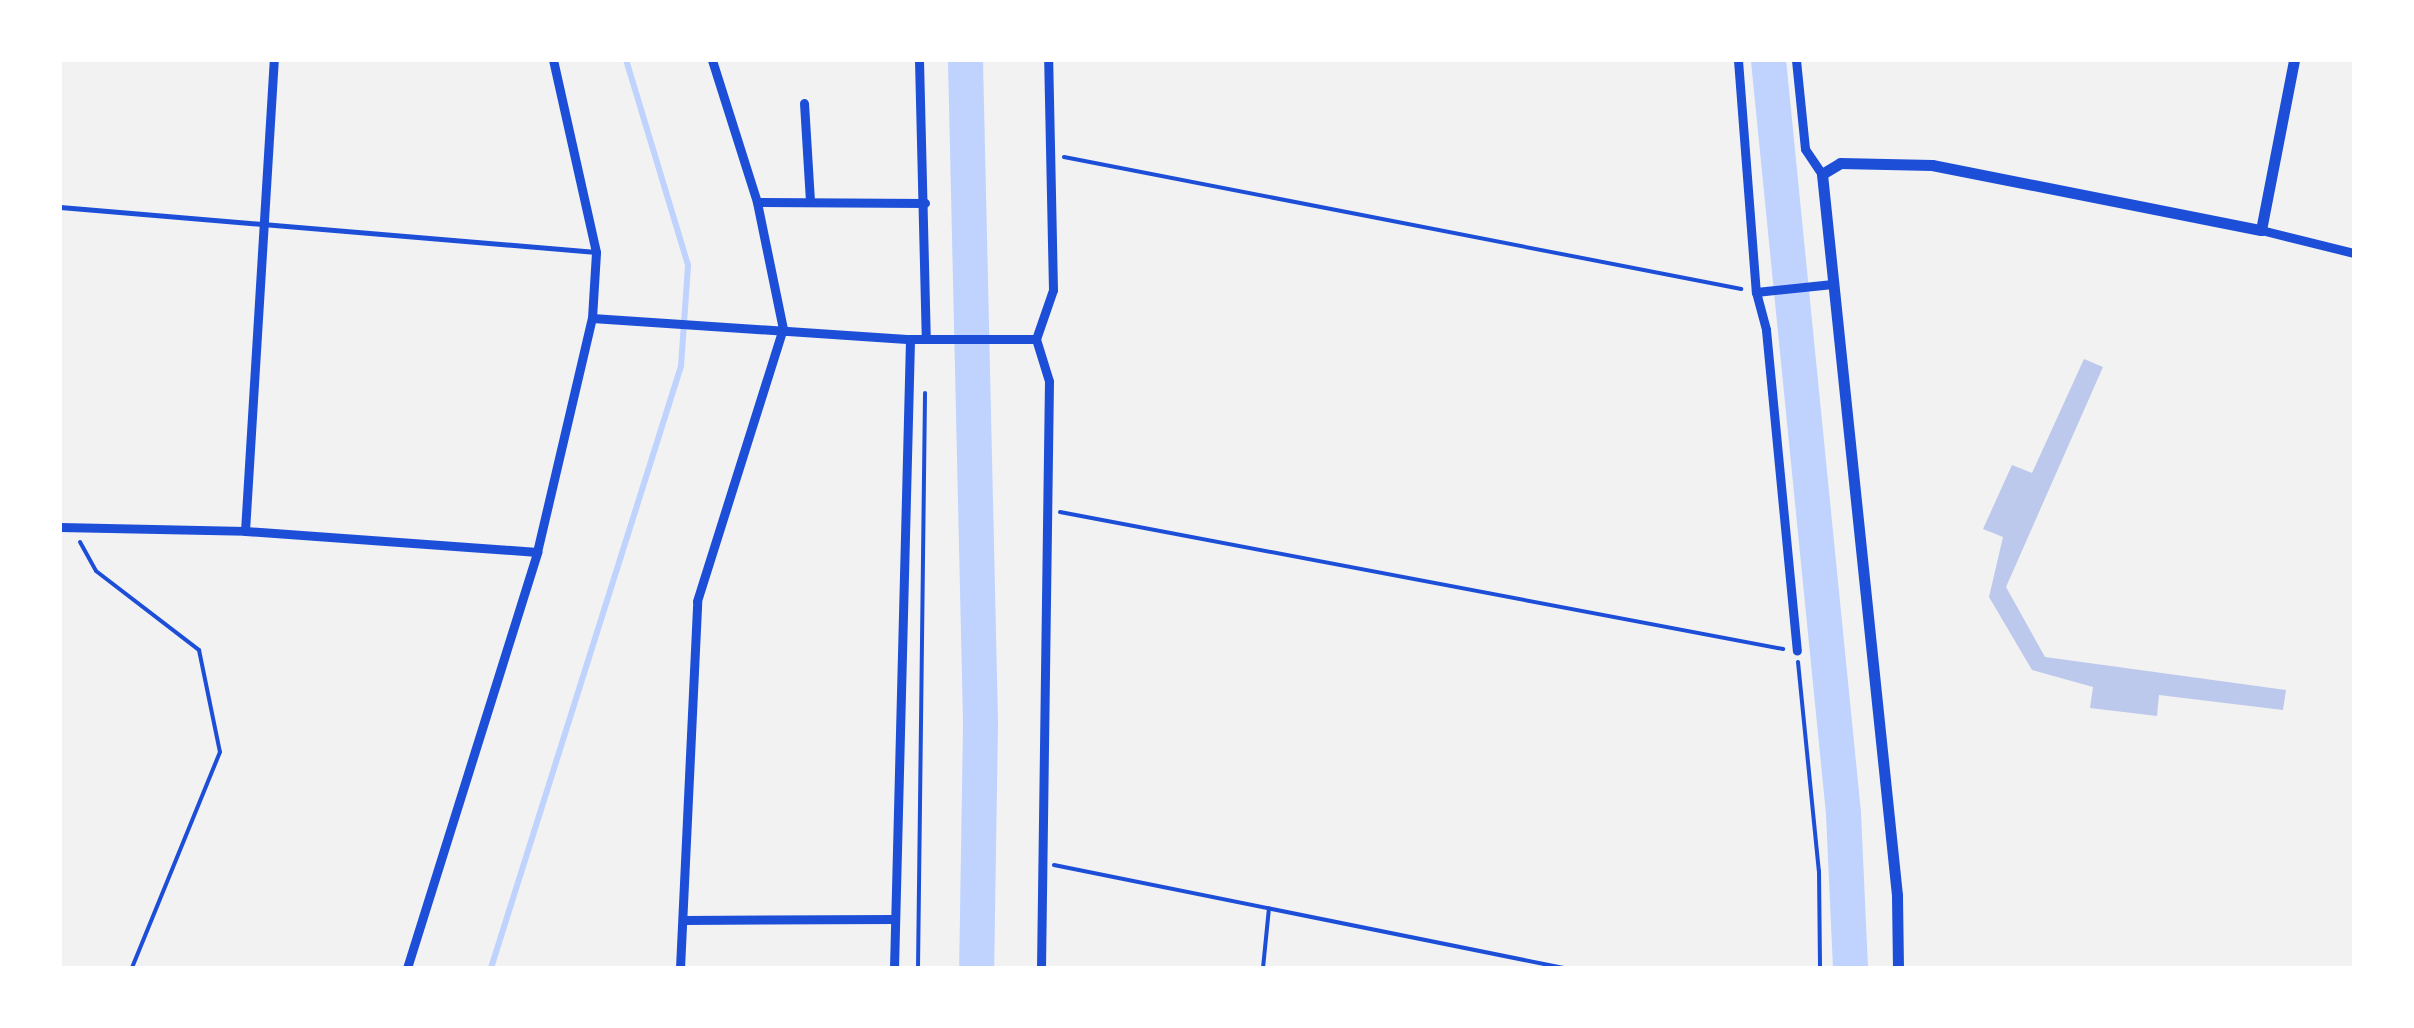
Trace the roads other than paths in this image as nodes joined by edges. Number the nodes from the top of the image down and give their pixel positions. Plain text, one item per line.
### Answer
1 (274, 60) edge
2 (553, 60) edge
3 (712, 60) edge
4 (919, 60) edge
5 (1048, 60) edge
6 (1738, 60) edge
7 (1796, 60) edge
8 (2294, 60) edge
9 (804, 103) dead end
10 (1822, 174) junction
11 (757, 202) junction
12 (810, 202) junction
13 (924, 204) junction
14 (60, 206) edge
15 (265, 222) junction
16 (2261, 230) junction
17 (596, 252) junction
18 (2354, 253) edge
19 (1833, 284) junction
20 (1760, 293) junction
21 (592, 318) junction
22 (783, 330) junction
23 (926, 338) junction
24 (910, 339) junction
25 (1036, 339) junction
26 (60, 527) edge
27 (245, 530) junction
28 (537, 552) junction
29 (1796, 652) road end
30 (683, 920) junction
31 (895, 920) junction
32 (407, 968) edge
33 (680, 968) edge
34 (894, 968) edge
35 (1041, 968) edge
36 (1898, 968) edge

1 - 15 street
2 - 17 street
3 - 11 street
4 - 13 street
5 - 25 street
6 - 20 street
7 - 10 street
8 - 16 street
9 - 12 street
10 - 16 street
10 - 19 street
11 - 12 street
11 - 22 street
12 - 13 street
13 - 23 street
14 - 15 lane
15 - 17 lane
15 - 27 street
16 - 18 street
17 - 21 street
19 - 20 street
19 - 36 street
20 - 29 street
21 - 22 street
21 - 28 street
22 - 24 street
22 - 30 street
23 - 24 street
23 - 25 street
24 - 31 street
25 - 35 street
26 - 27 street
27 - 28 street
28 - 32 street
30 - 31 street
30 - 33 street
31 - 34 street

